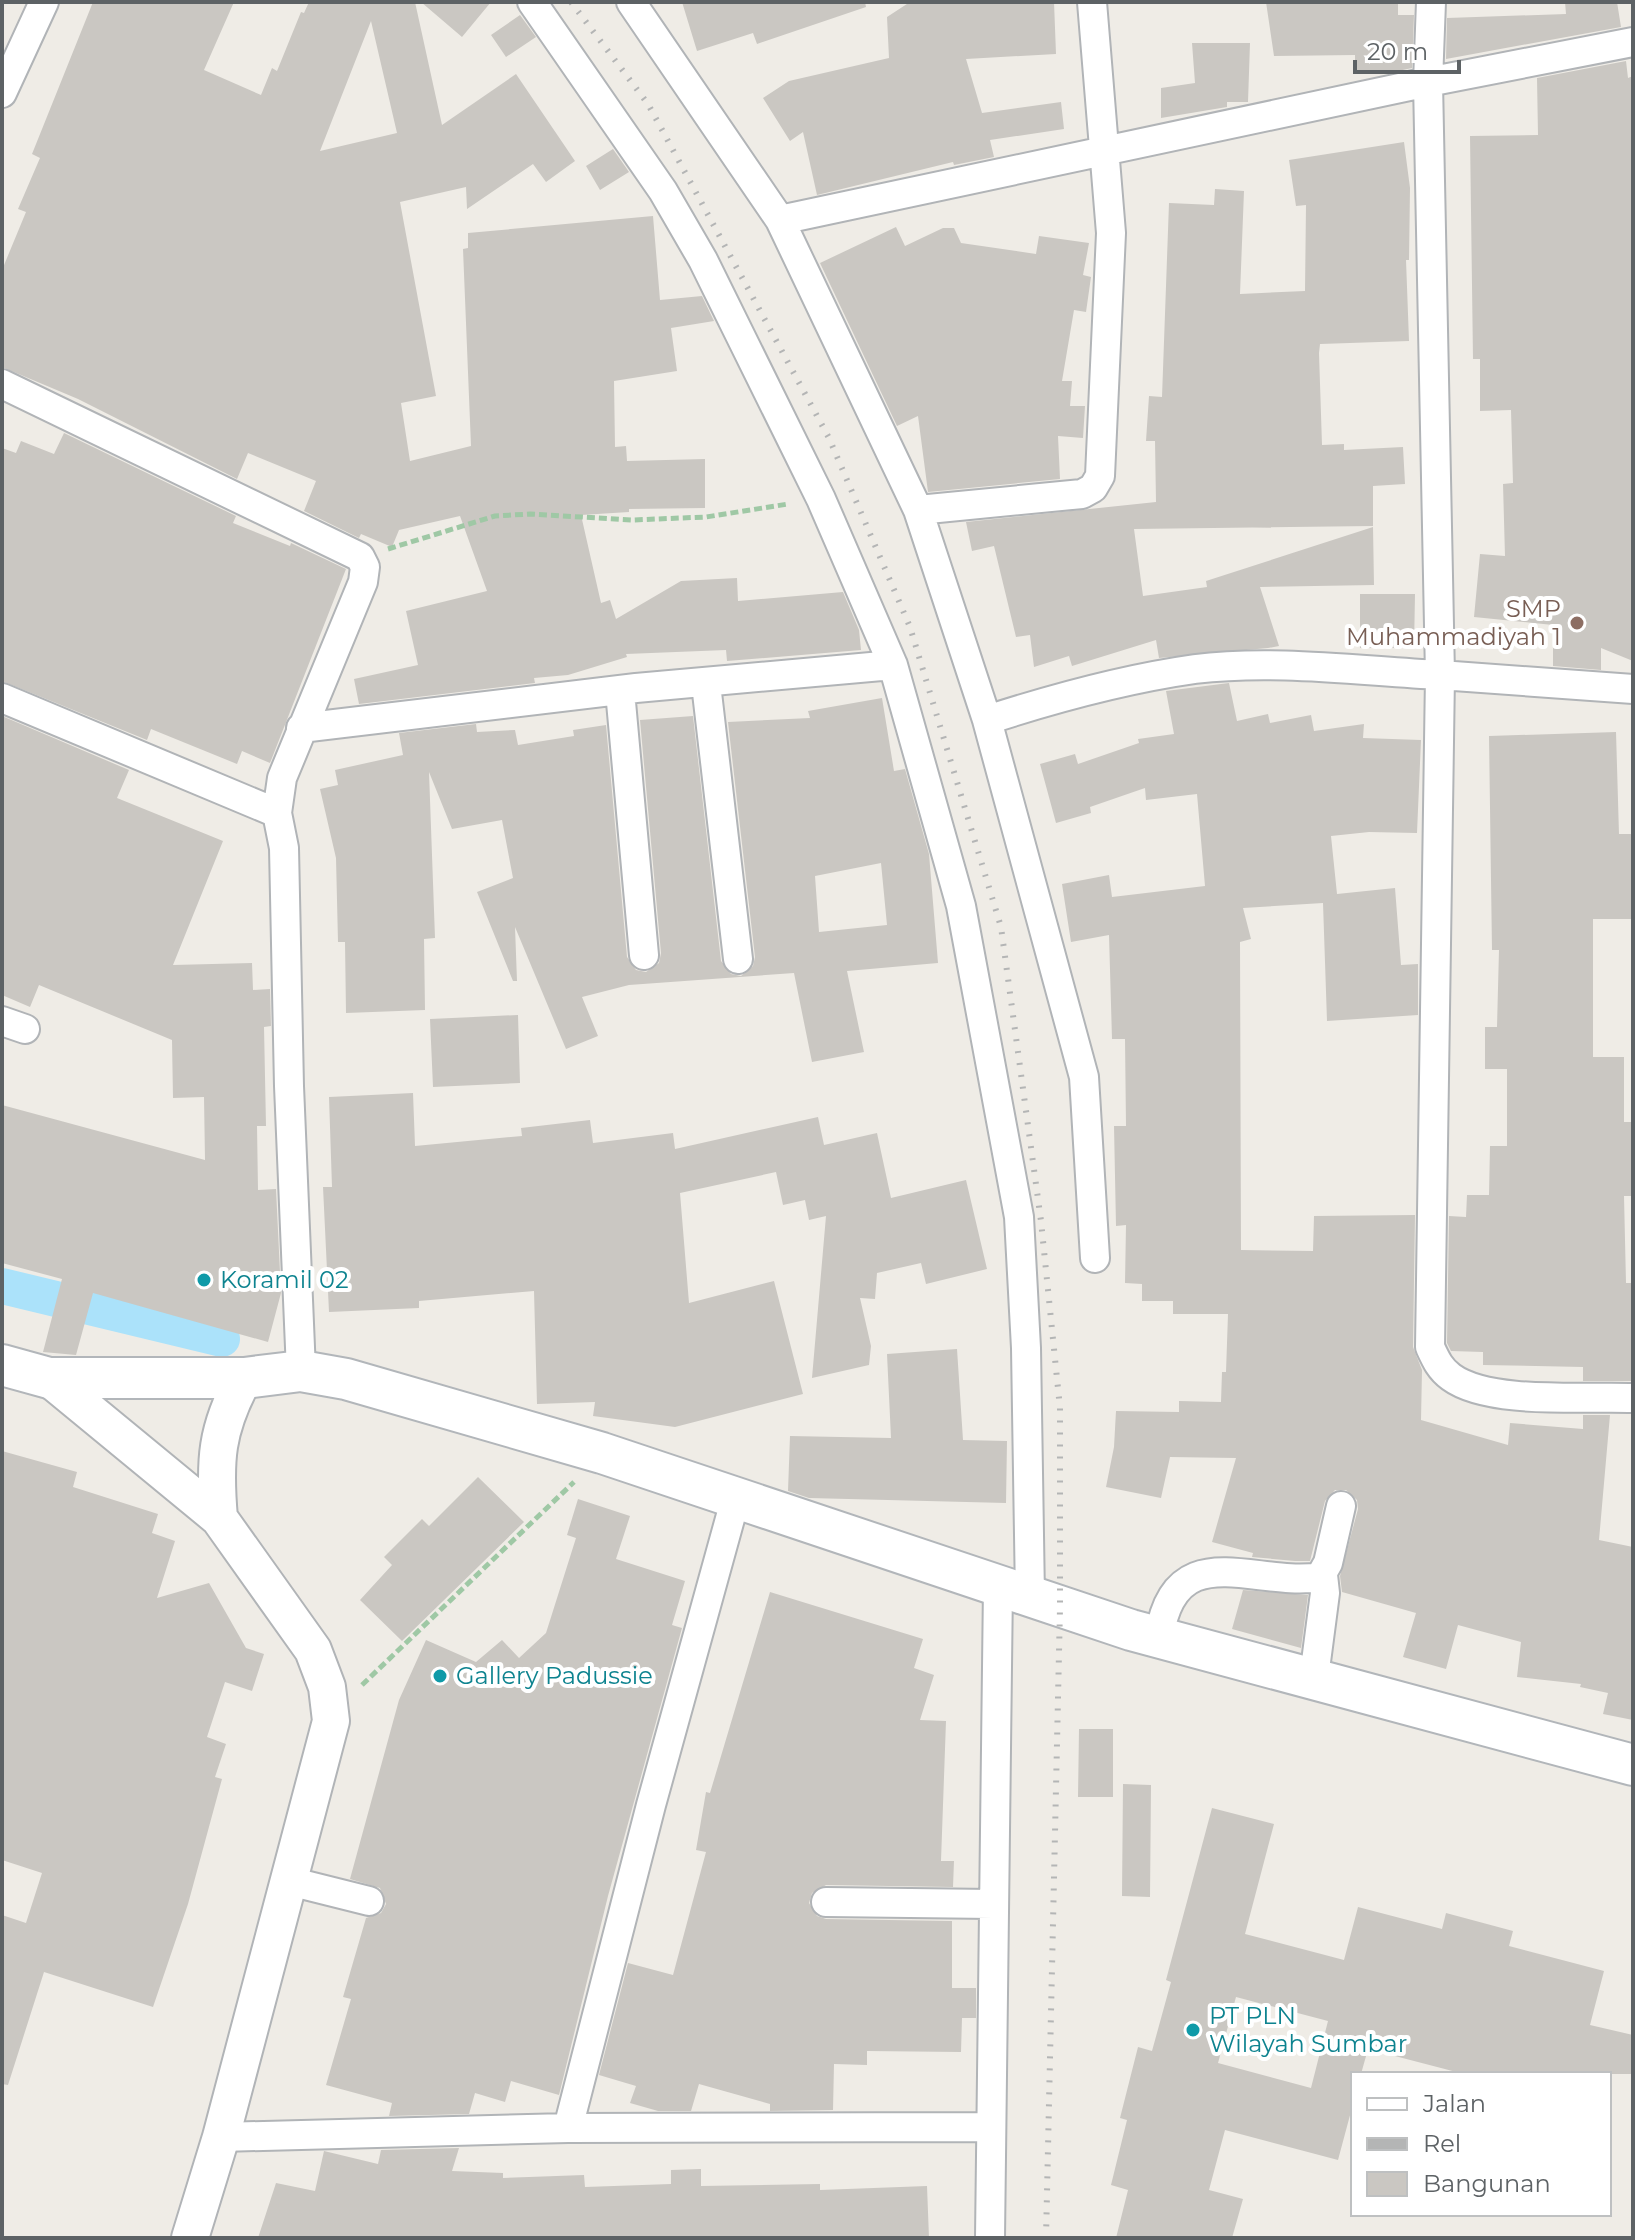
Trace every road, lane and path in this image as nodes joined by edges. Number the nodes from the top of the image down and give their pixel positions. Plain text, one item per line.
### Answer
1 (532, 2) edge
2 (631, 2) edge
3 (1092, 2) edge
4 (1431, 2) edge
5 (37, 4) edge
6 (1633, 42) edge
7 (1428, 82) junction
8 (2, 93) edge
9 (1105, 152) junction
10 (780, 220) junction
11 (2, 384) edge
12 (821, 499) junction
13 (918, 510) junction
14 (360, 557) junction
15 (893, 665) junction
16 (1440, 675) junction
17 (706, 684) junction
18 (1633, 689) edge
19 (620, 691) junction
20 (2, 698) edge
21 (987, 720) junction
22 (301, 728) junction
23 (277, 813) junction
24 (644, 955) dead end
25 (738, 959) dead end
26 (1095, 1258) dead end
27 (2, 1365) edge
28 (301, 1371) junction
29 (49, 1378) junction
30 (244, 1378) junction
31 (1633, 1398) edge
32 (602, 1453) junction
33 (736, 1497) junction
34 (1341, 1506) dead end
35 (219, 1518) junction
36 (1323, 1575) junction
37 (1014, 1591) junction
38 (1159, 1638) junction
39 (1314, 1677) junction
40 (331, 1721) junction
41 (1633, 1765) edge
42 (289, 1881) junction
43 (369, 1901) dead end
44 (826, 1902) dead end
45 (993, 1904) junction
46 (990, 2127) junction
47 (568, 2128) junction
48 (221, 2137) junction
49 (190, 2238) edge
50 (990, 2238) edge

1 - 12 street
2 - 10 street
3 - 9 street
4 - 7 street
5 - 8 street
6 - 7 street
7 - 9 street
7 - 16 street
9 - 10 street
9 - 13 street
10 - 13 street
11 - 14 street
12 - 14 path
12 - 15 street
13 - 21 street
14 - 22 street
15 - 17 street
15 - 37 street
16 - 18 street
16 - 21 street
16 - 31 street
17 - 19 street
17 - 25 street
19 - 22 street
19 - 24 street
20 - 23 street
21 - 26 street
22 - 23 street
23 - 28 street
27 - 29 main road
28 - 30 main road
28 - 32 main road
29 - 30 main road
29 - 35 street
30 - 35 street
32 - 33 main road
32 - 40 path
33 - 37 main road
33 - 47 street
34 - 36 street
35 - 40 street
36 - 38 street
36 - 39 street
37 - 38 main road
37 - 45 street
38 - 39 main road
39 - 41 main road
40 - 42 street
42 - 43 street
42 - 48 street
44 - 45 street
45 - 46 street
46 - 47 street
46 - 50 street
47 - 48 street
48 - 49 street

